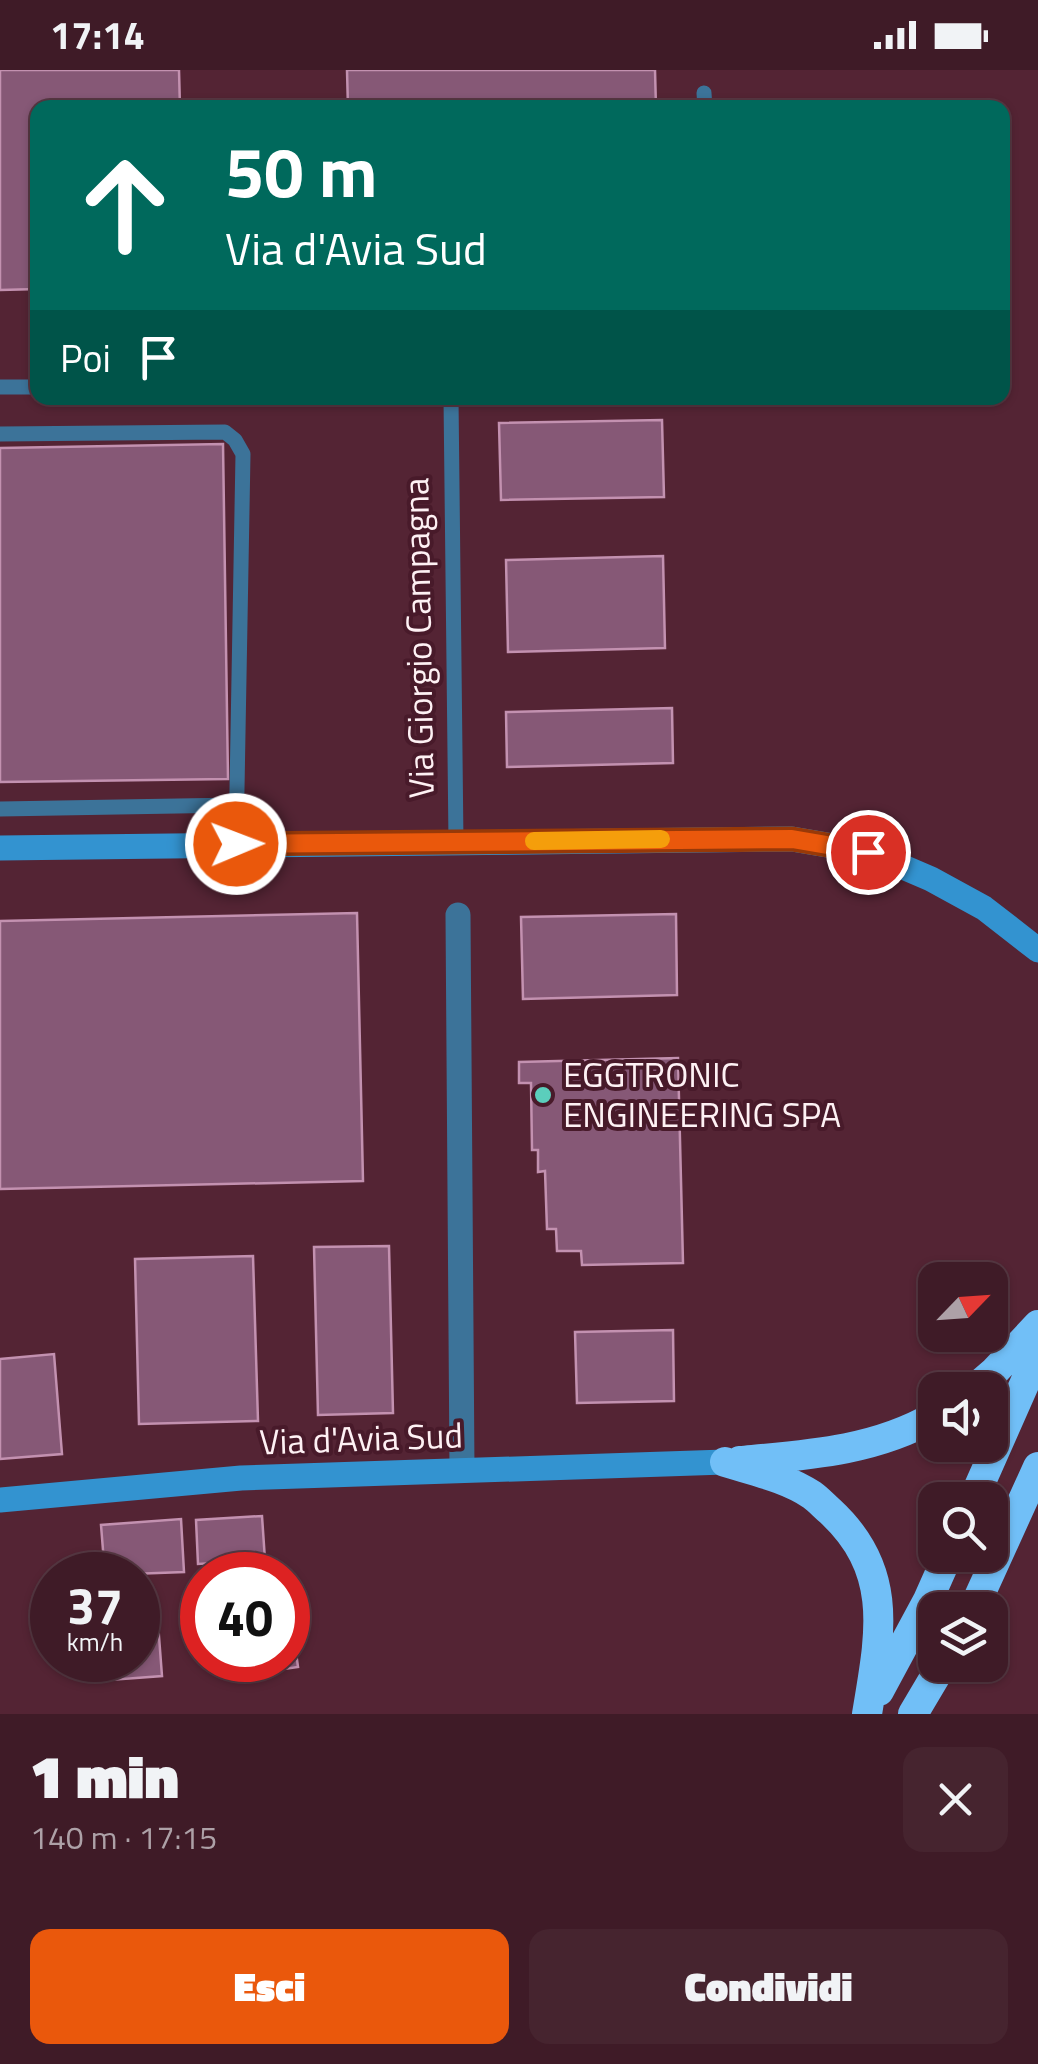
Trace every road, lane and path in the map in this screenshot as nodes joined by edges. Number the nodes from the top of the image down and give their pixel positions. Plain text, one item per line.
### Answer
1 (0, 387) edge
2 (30, 387) edge
3 (451, 405) edge
4 (0, 434) edge
5 (237, 805) junction
6 (0, 809) edge
7 (456, 842) junction
8 (236, 844) junction
9 (0, 848) edge
10 (458, 916) dead end
11 (1038, 950) edge
12 (1038, 1325) edge
13 (1038, 1354) edge
14 (995, 1372) edge
15 (918, 1426) edge
16 (725, 1462) junction
17 (1038, 1467) edge
18 (462, 1470) junction
19 (980, 1482) edge
20 (0, 1500) edge
21 (940, 1572) edge
22 (981, 1592) edge
23 (932, 1682) edge
24 (867, 1714) edge
25 (913, 1714) edge

1 - 2 lane
3 - 7 lane, Via Giorgio Campagna
4 - 5 lane
5 - 6 lane
5 - 8 lane
7 - 8 street, Via Giorgio Campagna
7 - 11 street
8 - 9 street, Via Giorgio Campagna
10 - 18 street
12 - 14 highway
13 - 19 highway
15 - 16 highway
16 - 18 street, Via d'Avia Sud
16 - 24 highway
17 - 22 highway
18 - 20 street, Via d'Avia Sud
21 - 24 highway
23 - 25 highway

